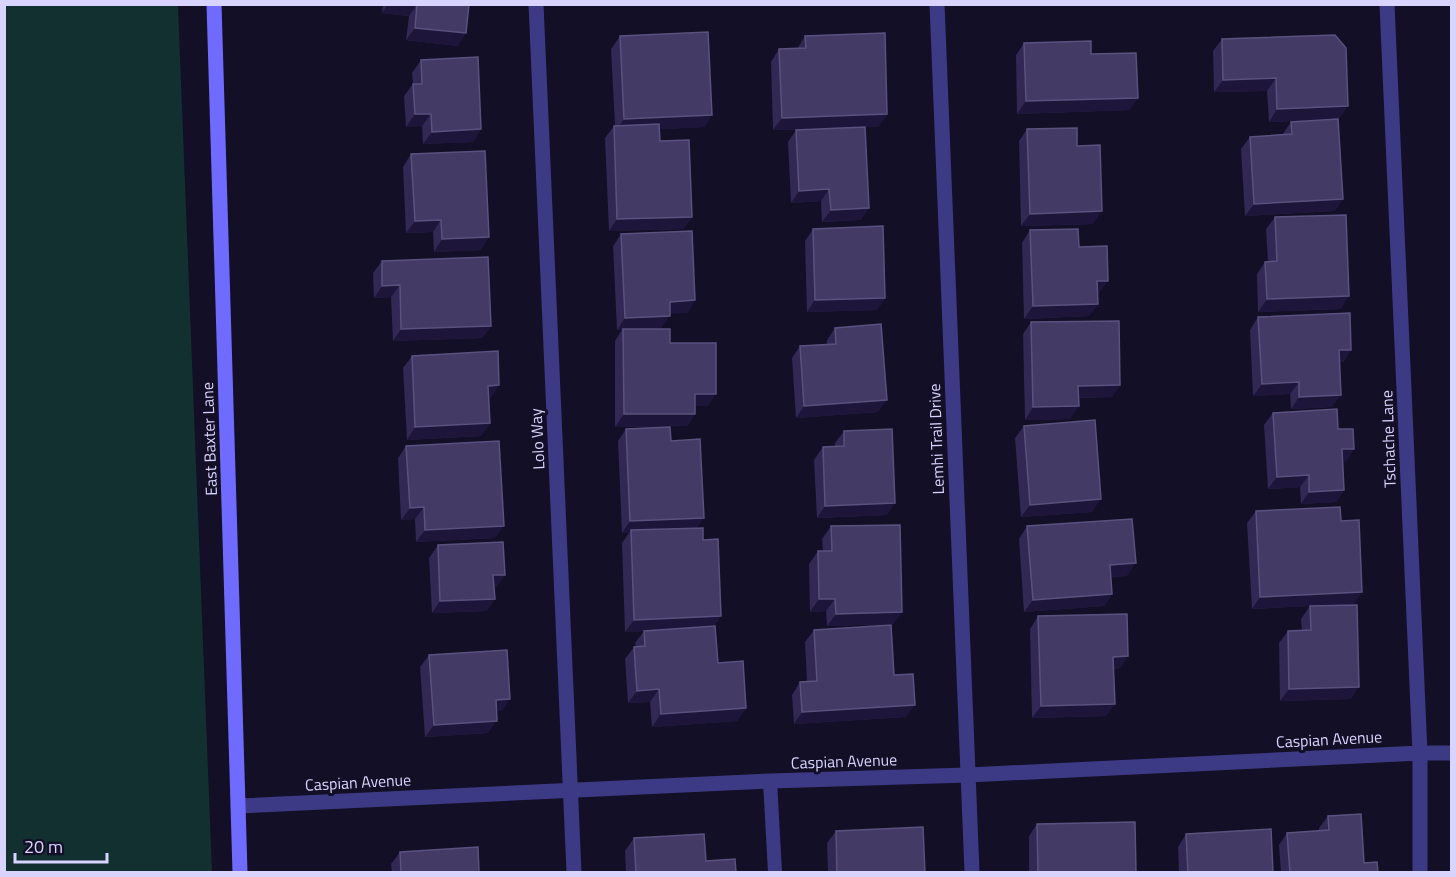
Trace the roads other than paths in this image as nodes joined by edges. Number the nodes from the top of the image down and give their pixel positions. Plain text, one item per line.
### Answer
1 (214, 4) edge
2 (536, 4) edge
3 (937, 4) edge
4 (1388, 4) edge
5 (1420, 753) junction
6 (1452, 753) edge
7 (968, 775) junction
8 (770, 781) junction
9 (570, 791) junction
10 (238, 806) junction
11 (240, 873) edge
12 (574, 873) edge
13 (775, 873) edge
14 (972, 873) edge
15 (1420, 873) edge

1 - 10 main road, East Baxter Lane
2 - 9 street, Lolo Way
3 - 7 street, Lemhi Trail Drive
4 - 5 street, Tschache Lane
5 - 6 street, Caspian Avenue
5 - 7 street, Caspian Avenue
5 - 15 street, Tschache Lane
7 - 8 street, Caspian Avenue
7 - 14 street, Lemhi Trail Drive
8 - 9 street, Caspian Avenue
8 - 13 lane
9 - 10 street, Caspian Avenue
9 - 12 street, Lolo Way
10 - 11 main road, East Baxter Lane

